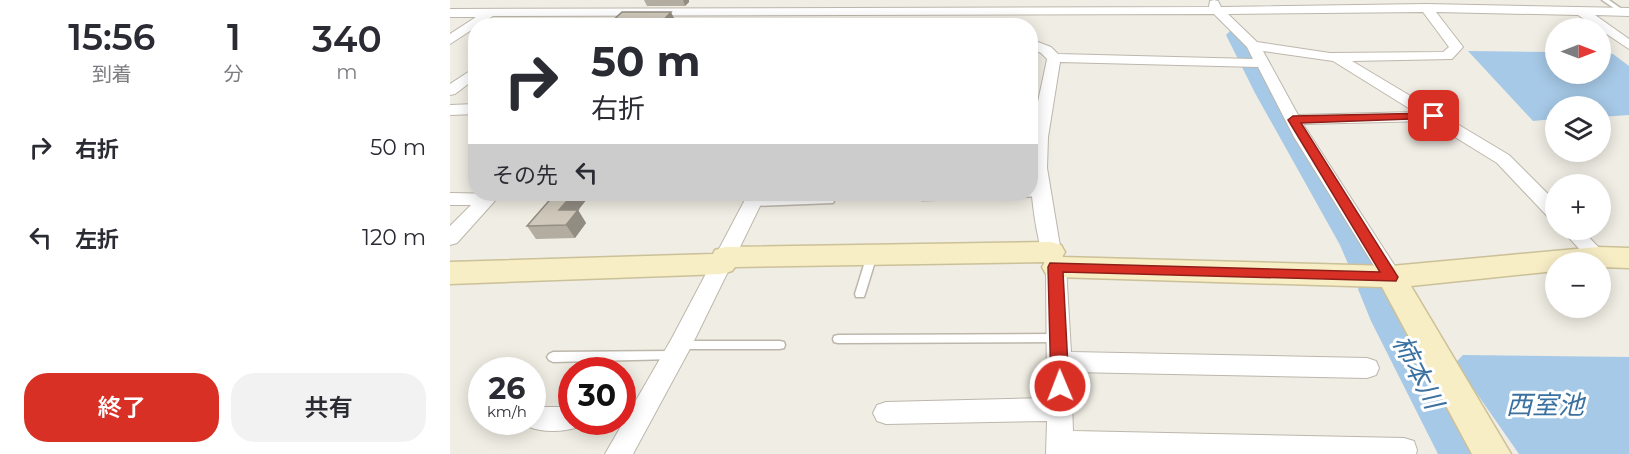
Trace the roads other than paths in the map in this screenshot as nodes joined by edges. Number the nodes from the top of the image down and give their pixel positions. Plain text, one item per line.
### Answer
1 (456, 0) edge
2 (563, 0) edge
3 (724, 0) edge
4 (1337, 0) edge
5 (1605, 0) edge
6 (450, 4) edge
7 (1405, 4) edge
8 (949, 5) edge
9 (1215, 5) edge
10 (1041, 6) edge
11 (661, 8) edge
12 (1426, 8) junction
13 (855, 10) junction
14 (1346, 10) junction
15 (714, 11) junction
16 (491, 12) junction
17 (549, 12) junction
18 (1024, 12) junction
19 (1582, 12) junction
20 (1626, 12) edge
21 (450, 13) edge
22 (482, 18) edge
23 (543, 18) edge
24 (708, 18) edge
25 (851, 18) edge
26 (1023, 18) edge
27 (468, 28) edge
28 (450, 40) edge
29 (1253, 45) junction
30 (1629, 45) edge
31 (1038, 46) edge
32 (1336, 57) junction
33 (1054, 58) junction
34 (1256, 62) junction
35 (468, 77) edge
36 (450, 90) edge
37 (468, 109) edge
38 (450, 110) edge
39 (1434, 116) junction
40 (1293, 120) junction
41 (1038, 194) edge
42 (1042, 194) junction
43 (468, 198) edge
44 (450, 199) edge
45 (485, 201) edge
46 (753, 201) edge
47 (1545, 203) edge
48 (450, 238) edge
49 (1581, 240) edge
50 (1593, 252) edge
51 (872, 255) junction
52 (1611, 257) edge
53 (1629, 258) edge
54 (1053, 260) junction
55 (723, 261) junction
56 (1545, 262) edge
57 (450, 273) edge
58 (1391, 277) junction
59 (860, 294) dead end
60 (1059, 338) junction
61 (838, 339) dead end
62 (780, 345) dead end
63 (677, 350) junction
64 (553, 357) dead end
65 (1059, 362) junction
66 (1367, 368) dead end
67 (636, 410) edge
68 (1060, 410) junction
69 (886, 413) dead end
70 (625, 435) edge
71 (1060, 448) edge
72 (1404, 450) dead end
73 (619, 454) edge
74 (1492, 454) edge

1 - 6 street
2 - 17 street
3 - 15 street
4 - 14 street
5 - 20 lane
7 - 12 street
7 - 14 street
8 - 13 street
8 - 18 street
9 - 10 street
9 - 14 street
9 - 29 street
10 - 18 street
11 - 15 street
11 - 17 street
12 - 19 street
12 - 32 street
13 - 15 street
13 - 25 street
15 - 24 street
16 - 17 street
16 - 21 street
16 - 22 street
17 - 23 street
18 - 26 street
19 - 20 street
19 - 30 street
27 - 28 street
29 - 32 street
29 - 34 street
31 - 33 street
32 - 39 street
33 - 34 street
33 - 42 street
34 - 40 street
35 - 36 street
37 - 38 street
39 - 40 street
39 - 47 street
40 - 58 street
41 - 42 lane
42 - 54 street
43 - 44 street
45 - 48 street
46 - 55 street
49 - 50 street
51 - 54 street
51 - 55 street
51 - 59 lane
52 - 53 street
54 - 58 street
54 - 60 street
55 - 57 street
55 - 63 street
56 - 58 street
58 - 74 street
60 - 61 lane
60 - 65 street
62 - 63 lane
63 - 64 lane
63 - 67 street
65 - 66 street
65 - 68 street
68 - 69 street
68 - 71 street
70 - 73 street
71 - 72 street

